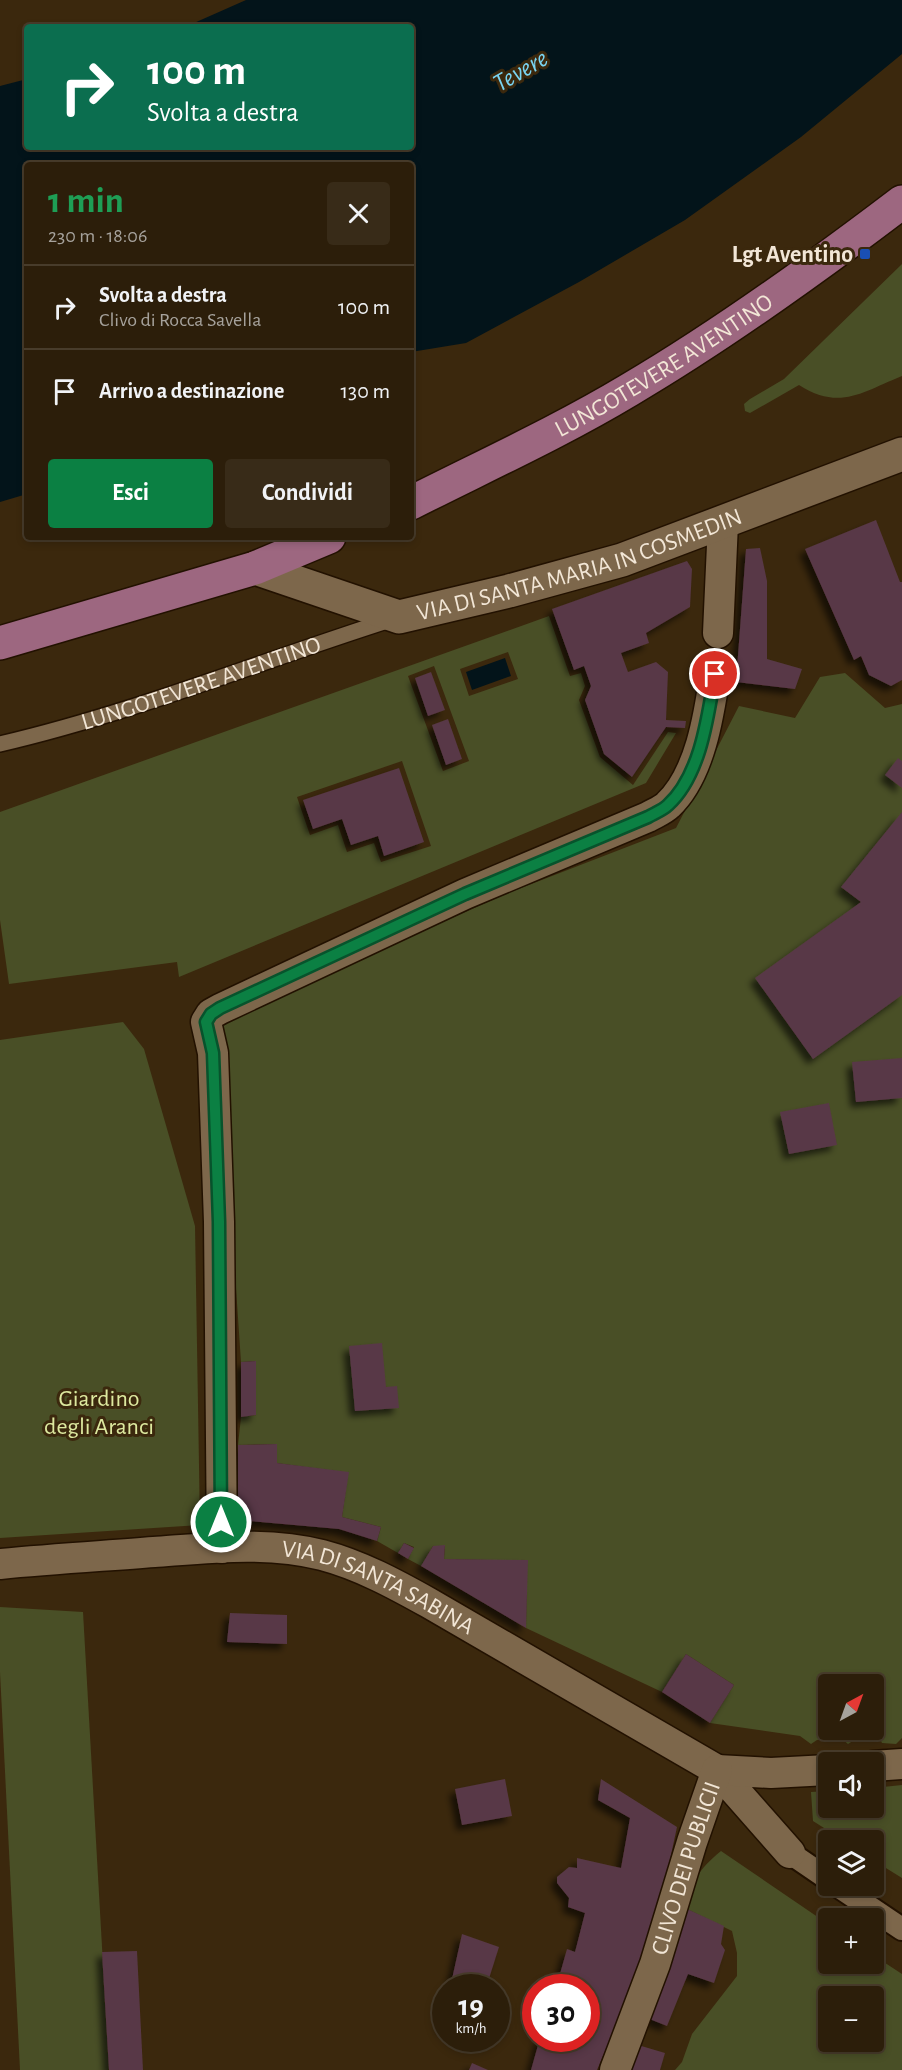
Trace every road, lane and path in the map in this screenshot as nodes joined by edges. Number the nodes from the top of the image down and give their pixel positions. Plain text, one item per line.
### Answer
1 (902, 202) edge
2 (902, 454) edge
3 (414, 502) edge
4 (723, 523) junction
5 (322, 540) edge
6 (255, 568) junction
7 (399, 617) junction
8 (718, 633) dead end
9 (0, 643) edge
10 (715, 674) dead end
11 (0, 744) edge
12 (222, 1548) junction
13 (0, 1564) edge
14 (902, 1764) edge
15 (884, 1765) edge
16 (717, 1770) junction
17 (818, 1771) edge
18 (790, 1853) joint
19 (818, 1872) edge
20 (853, 1896) edge
21 (902, 1929) edge
22 (615, 2070) edge

1 - 3 main road, LUNGOTEVERE AVENTINO
2 - 4 main road, VIA DI SANTA MARIA IN COSMEDIN
4 - 7 main road, VIA DI SANTA MARIA IN COSMEDIN
4 - 8 street
5 - 6 main road
6 - 7 main road, VIA DI SANTA MARIA IN COSMEDIN
6 - 9 main road
7 - 11 lane, LUNGOTEVERE AVENTINO
10 - 12 street
12 - 13 street, VIA DI SANTA SABINA
12 - 16 street, VIA DI SANTA SABINA
14 - 15 street
16 - 17 street, CLIVO DEI PUBLICII
16 - 18 street
16 - 22 street, CLIVO DEI PUBLICII
18 - 19 street
20 - 21 street

